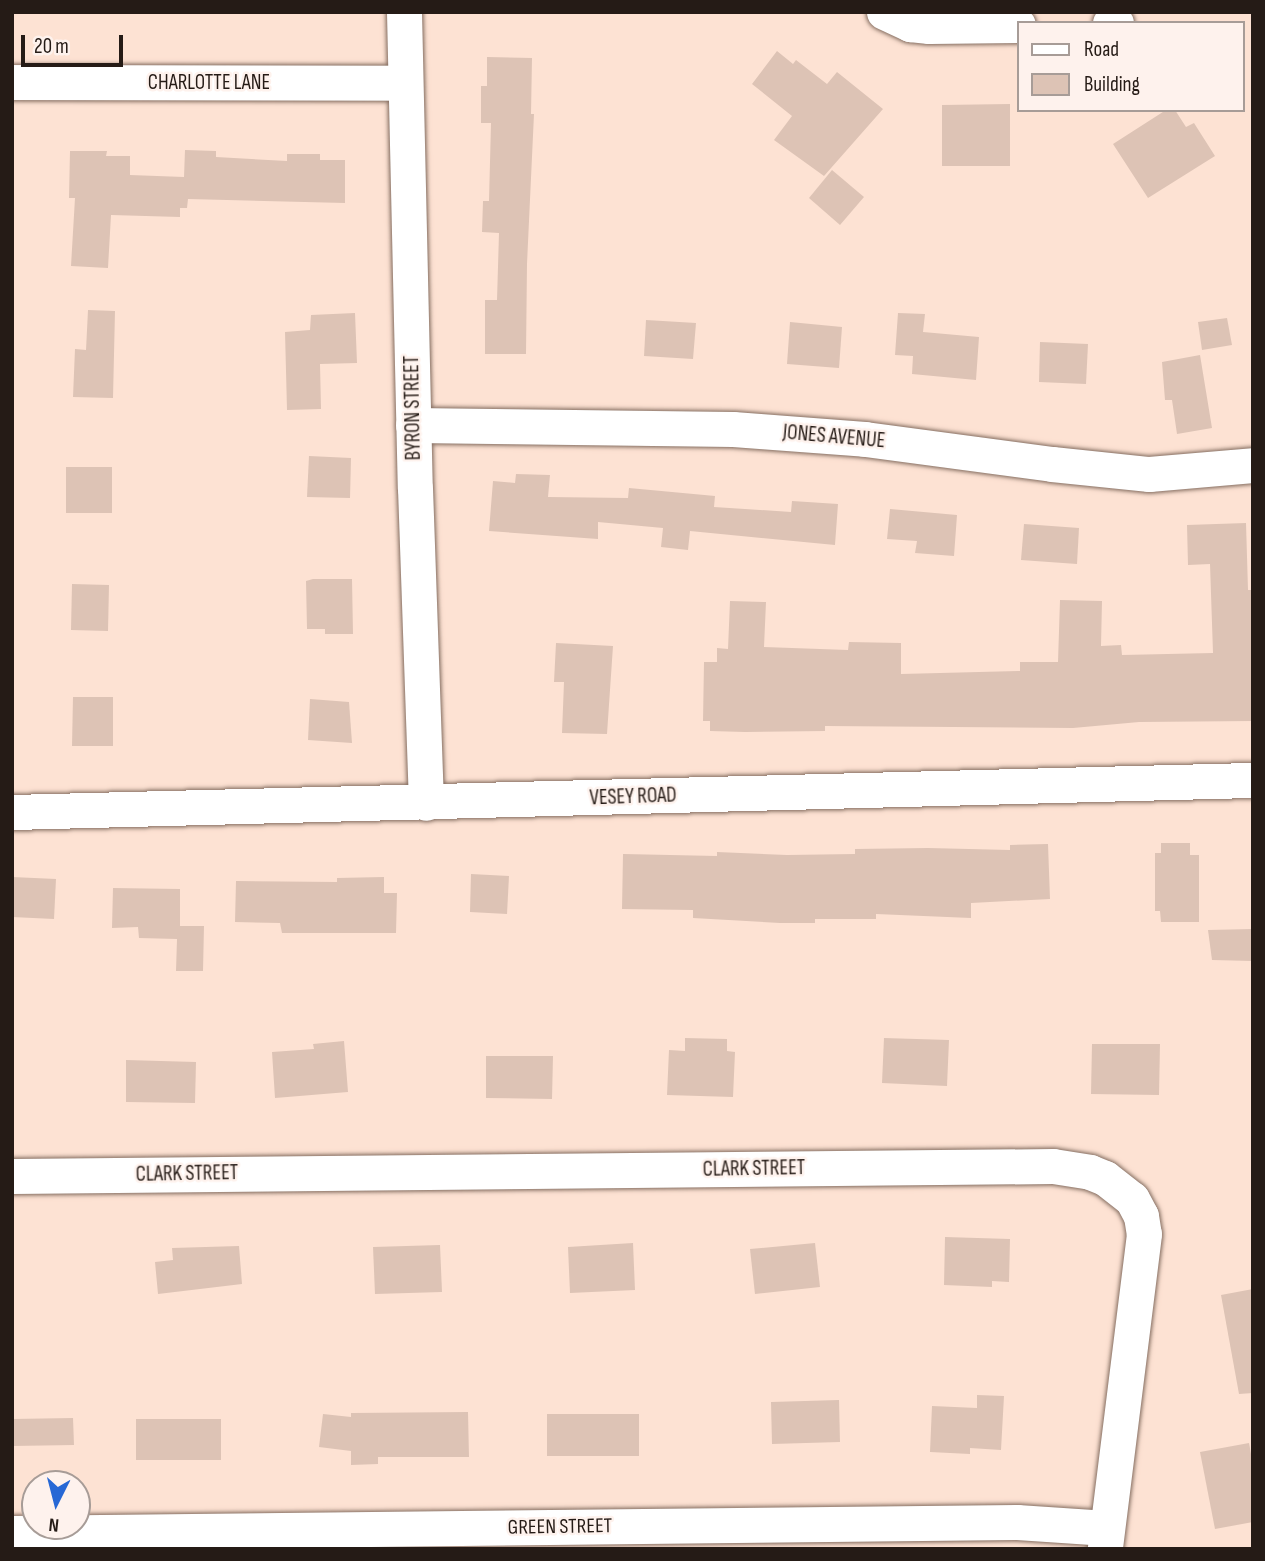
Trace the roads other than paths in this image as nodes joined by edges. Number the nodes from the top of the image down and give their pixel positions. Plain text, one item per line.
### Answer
1 (404, 12) edge
2 (884, 12) edge
3 (1016, 24) edge
4 (12, 82) edge
5 (405, 83) junction
6 (413, 425) junction
7 (1253, 465) edge
8 (1253, 780) edge
9 (426, 803) junction
10 (12, 811) edge
11 (12, 1176) edge
12 (12, 1533) edge
13 (465, 1539) edge
14 (1106, 1539) edge

1 - 5 street, BYRON STREET
2 - 3 street
4 - 5 street, CHARLOTTE LANE
5 - 6 street, BYRON STREET
6 - 7 street, JONES AVENUE
6 - 9 street, BYRON STREET
8 - 9 street, VESEY ROAD
9 - 10 street, VESEY ROAD
11 - 14 street, CLARK STREET
12 - 13 street, GREEN STREET
13 - 14 street, GREEN STREET

